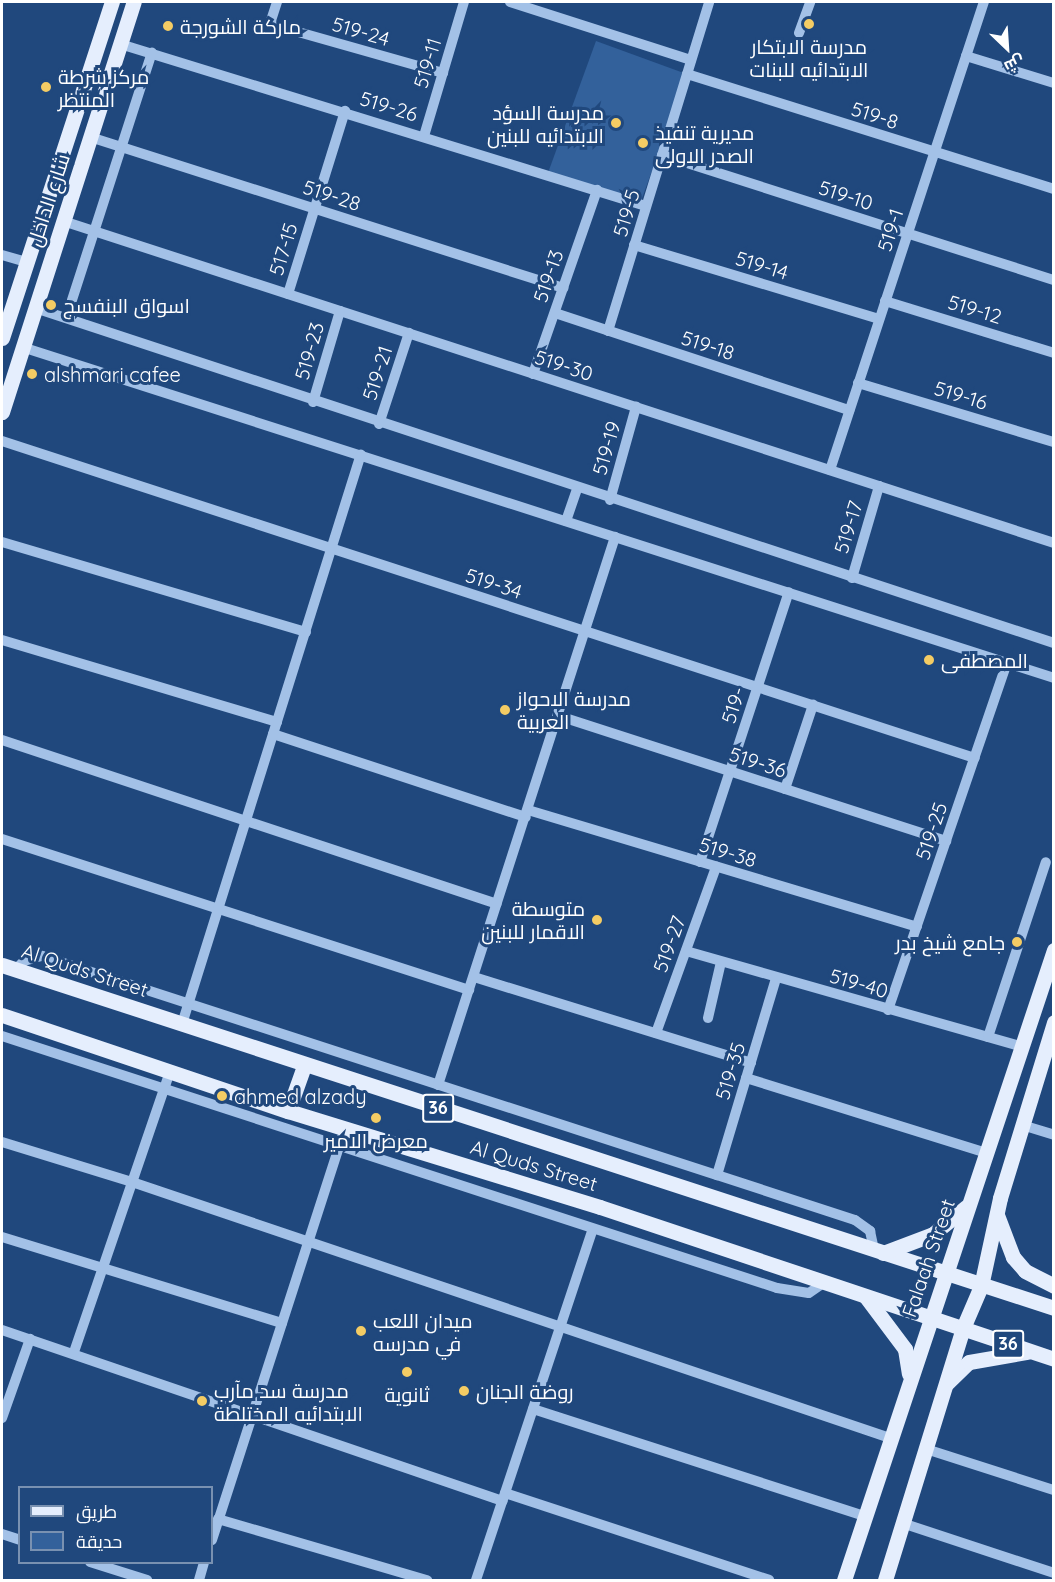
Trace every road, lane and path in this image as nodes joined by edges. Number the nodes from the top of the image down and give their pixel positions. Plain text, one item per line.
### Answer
1 (112, 2) edge
2 (134, 2) edge
3 (277, 2) edge
4 (464, 2) edge
5 (511, 2) edge
6 (709, 2) edge
7 (810, 2) edge
8 (984, 2) edge
9 (799, 33) dead end
10 (120, 44) junction
11 (152, 53) junction
12 (966, 56) junction
13 (691, 60) junction
14 (443, 73) junction
15 (687, 74) junction
16 (1053, 83) edge
17 (345, 111) junction
18 (90, 136) junction
19 (424, 136) junction
20 (123, 147) junction
21 (934, 153) junction
22 (662, 155) junction
23 (1053, 189) edge
24 (597, 190) junction
25 (646, 206) junction
26 (315, 208) junction
27 (63, 221) junction
28 (95, 231) junction
29 (908, 234) junction
30 (634, 245) junction
31 (2, 255) edge
32 (26, 262) junction
33 (1053, 280) edge
34 (563, 288) junction
35 (288, 294) junction
36 (72, 300) dead end
37 (885, 301) junction
38 (35, 308) junction
39 (340, 311) junction
40 (555, 313) junction
41 (879, 319) junction
42 (608, 331) junction
43 (409, 333) junction
44 (2, 338) edge
45 (22, 347) junction
46 (1053, 352) edge
47 (534, 374) junction
48 (858, 383) junction
49 (313, 402) junction
50 (636, 407) junction
51 (849, 410) junction
52 (2, 412) edge
53 (379, 424) junction
54 (2, 441) edge
55 (1053, 442) edge
56 (361, 454) junction
57 (830, 470) junction
58 (879, 486) junction
59 (577, 489) junction
60 (610, 500) junction
61 (566, 521) junction
62 (615, 537) junction
63 (2, 542) edge
64 (1053, 543) edge
65 (332, 549) junction
66 (852, 578) junction
67 (789, 592) junction
68 (306, 632) junction
69 (586, 632) junction
70 (2, 640) edge
71 (1053, 643) edge
72 (1007, 663) junction
73 (1053, 678) edge
74 (758, 687) junction
75 (813, 705) junction
76 (559, 716) junction
77 (277, 723) junction
78 (273, 734) junction
79 (2, 740) edge
80 (975, 758) junction
81 (730, 772) junction
82 (785, 789) junction
83 (527, 814) junction
84 (246, 819) junction
85 (2, 839) edge
86 (946, 841) junction
87 (700, 862) junction
88 (1046, 862) dead end
89 (716, 867) junction
90 (497, 904) junction
91 (218, 910) junction
92 (916, 927) junction
93 (1053, 950) edge
94 (686, 951) junction
95 (721, 962) junction
96 (9, 967) edge
97 (474, 977) junction
98 (776, 978) junction
99 (469, 990) junction
100 (188, 1006) junction
101 (888, 1010) junction
102 (2, 1015) edge
103 (708, 1018) dead end
104 (182, 1024) junction
105 (1052, 1032) edge
106 (656, 1033) junction
107 (2, 1036) edge
108 (988, 1037) junction
109 (1022, 1047) junction
110 (751, 1063) junction
111 (304, 1066) junction
112 (170, 1072) junction
113 (746, 1078) junction
114 (438, 1085) junction
115 (164, 1089) junction
116 (288, 1111) junction
117 (1022, 1125) junction
118 (345, 1128) junction
119 (1053, 1135) edge
120 (2, 1142) edge
121 (339, 1147) junction
122 (987, 1153) junction
123 (717, 1175) junction
124 (132, 1182) junction
125 (968, 1204) junction
126 (996, 1211) junction
127 (592, 1231) junction
128 (2, 1237) edge
129 (308, 1243) junction
130 (879, 1251) junction
131 (102, 1269) junction
132 (943, 1274) junction
133 (825, 1282) junction
134 (981, 1286) junction
135 (1053, 1286) edge
136 (864, 1295) junction
137 (1053, 1308) edge
138 (929, 1317) junction
139 (282, 1323) junction
140 (561, 1326) junction
141 (963, 1328) junction
142 (2, 1330) edge
143 (30, 1339) junction
144 (74, 1352) junction
145 (1031, 1352) junction
146 (1053, 1359) edge
147 (910, 1376) junction
148 (946, 1383) junction
149 (533, 1409) junction
150 (253, 1413) junction
151 (2, 1418) edge
152 (890, 1438) junction
153 (926, 1449) junction
154 (1053, 1490) edge
155 (504, 1497) junction
156 (865, 1516) junction
157 (218, 1519) junction
158 (902, 1523) junction
159 (2, 1534) edge
160 (213, 1536) edge
161 (18, 1539) edge
162 (93, 1564) edge
163 (204, 1564) edge
164 (1053, 1573) edge
165 (143, 1580) edge
166 (477, 1580) edge
167 (199, 1581) edge
168 (427, 1581) edge
169 (769, 1581) edge
170 (844, 1581) edge
171 (885, 1581) edge

1 - 32 main road, شارع الداخل
2 - 10 main road, شارع الداخل
3 - 14 street, 519-24
4 - 14 street, 519-11
5 - 13 street
6 - 13 street, 519-5
7 - 9 street
8 - 12 street, 519-1
10 - 11 street, 519-26
10 - 18 main road, شارع الداخل
11 - 17 street, 519-26
11 - 20 street
12 - 16 street
12 - 21 street, 519-1
13 - 15 street, 519-5
14 - 19 street, 519-11
15 - 21 street, 519-8
15 - 22 street, 519-5
17 - 19 street, 519-26
17 - 26 street, 517-15
18 - 20 street, 519-28
18 - 27 main road, شارع الداخل
19 - 24 street, 519-26
20 - 26 street, 519-28
20 - 28 street
21 - 23 street, 519-8
21 - 29 street, 519-1
22 - 25 street, 519-5
22 - 29 street, 519-10
24 - 25 street, 519-26
24 - 34 street, 519-13
25 - 30 street, 519-5
26 - 34 street, 519-28
26 - 35 street, 517-15
27 - 28 street, 519-30
27 - 38 main road, شارع الداخل
28 - 35 street, 519-30
28 - 36 street
29 - 33 street, 519-10
29 - 37 street, 519-1
30 - 41 street, 519-14
30 - 42 street, 519-5
31 - 32 street
32 - 44 main road, شارع الداخل
34 - 40 street, 519-13
35 - 39 street, 519-30
37 - 41 street, 519-1
37 - 46 street, 519-12
38 - 45 main road, شارع الداخل
38 - 49 street
39 - 43 street, 519-30
39 - 49 street, 519-23
40 - 42 street, 519-18
40 - 47 street, 519-13
41 - 48 street, 519-1
42 - 51 street, 519-18
43 - 47 street, 519-30
43 - 53 street, 519-21
45 - 52 main road, شارع الداخل
45 - 56 street
47 - 50 street, 519-30
48 - 51 street, 519-1
48 - 55 street, 519-16
49 - 53 street
50 - 57 street, 519-30
50 - 60 street, 519-19
51 - 57 street, 519-1
53 - 59 street
54 - 65 street, 519-34
56 - 61 street
56 - 65 street
57 - 58 street, 519-30
58 - 64 street, 519-30
58 - 66 street, 519-17
59 - 60 street
59 - 61 street
60 - 66 street
61 - 62 street
62 - 67 street
62 - 69 street
63 - 68 street
65 - 68 street
65 - 69 street, 519-34
66 - 71 street
67 - 72 street
67 - 74 street, 519-
68 - 77 street
69 - 74 street, 519-34
69 - 76 street
70 - 77 street
72 - 73 street
72 - 80 street, 519-25
74 - 75 street, 519-34
74 - 81 street, 519-
75 - 80 street, 519-34
75 - 82 street
76 - 81 street, 519-36
76 - 83 street
77 - 78 street
78 - 83 street, 519-38
78 - 84 street
79 - 84 street
80 - 86 street, 519-25
81 - 82 street, 519-36
81 - 87 street, 519-
82 - 86 street, 519-36
83 - 87 street, 519-38
83 - 90 street
84 - 90 street
84 - 91 street
85 - 91 street
86 - 92 street, 519-25
87 - 89 street, 519-38
88 - 108 street
89 - 92 street, 519-38
89 - 94 street, 519-27
90 - 97 street
91 - 99 street
91 - 100 street
92 - 101 street, 519-25
93 - 109 main road, Falaah Street
94 - 95 street, 519-40
94 - 106 street, 519-27
95 - 98 street, 519-40
95 - 103 street
96 - 100 street
96 - 104 main road, Al Quds Street / 36
97 - 99 street
97 - 106 street
98 - 101 street, 519-40
98 - 110 street, 519-35
99 - 114 street
100 - 104 street
100 - 114 street
101 - 108 street, 519-40
102 - 112 main road, Al Quds Street / 36
104 - 111 main road, Al Quds Street / 36
105 - 117 main road
106 - 110 street
107 - 115 street
108 - 109 street, 519-40
109 - 122 main road, Falaah Street
110 - 113 street, 519-35
111 - 116 main road
111 - 130 main road, Al Quds Street / 36
112 - 115 street
112 - 116 main road, Al Quds Street / 36
113 - 122 street
113 - 123 street, 519-35
114 - 123 street
115 - 121 street
115 - 124 street
116 - 118 main road, Al Quds Street / 36
117 - 119 street
117 - 126 main road
118 - 121 street
118 - 133 main road, Al Quds Street / 36
120 - 124 street
121 - 127 street
121 - 129 street
122 - 125 main road, Falaah Street
123 - 130 street
124 - 129 street
124 - 131 street
125 - 130 main road
125 - 132 main road, Falaah Street
126 - 134 main road
126 - 135 main road
127 - 133 street
127 - 140 street
128 - 131 street
129 - 139 street
129 - 140 street
130 - 132 main road, Al Quds Street / 36
131 - 139 street
131 - 144 street
132 - 134 main road, Al Quds Street / 36
132 - 138 main road, Falaah Street
133 - 136 main road, Al Quds Street / 36
134 - 137 main road, Al Quds Street / 36
134 - 141 main road
136 - 138 main road, Al Quds Street / 36
136 - 147 main road
138 - 141 main road, Al Quds Street / 36
138 - 147 main road, Falaah Street
139 - 150 street
140 - 149 street
140 - 152 street
141 - 145 main road, Al Quds Street / 36
141 - 148 main road
142 - 143 street
143 - 144 street
143 - 151 street
144 - 150 street
145 - 146 main road, Al Quds Street / 36
145 - 148 main road
147 - 152 main road, Falaah Street
148 - 153 main road
149 - 155 street
149 - 156 street
150 - 155 street
150 - 157 street
152 - 156 main road, Falaah Street
153 - 154 street
153 - 158 main road
155 - 166 street
155 - 169 street
156 - 170 main road, Falaah Street
157 - 160 street
157 - 168 street
158 - 164 street
158 - 171 main road
159 - 161 street
162 - 165 street
163 - 167 street

